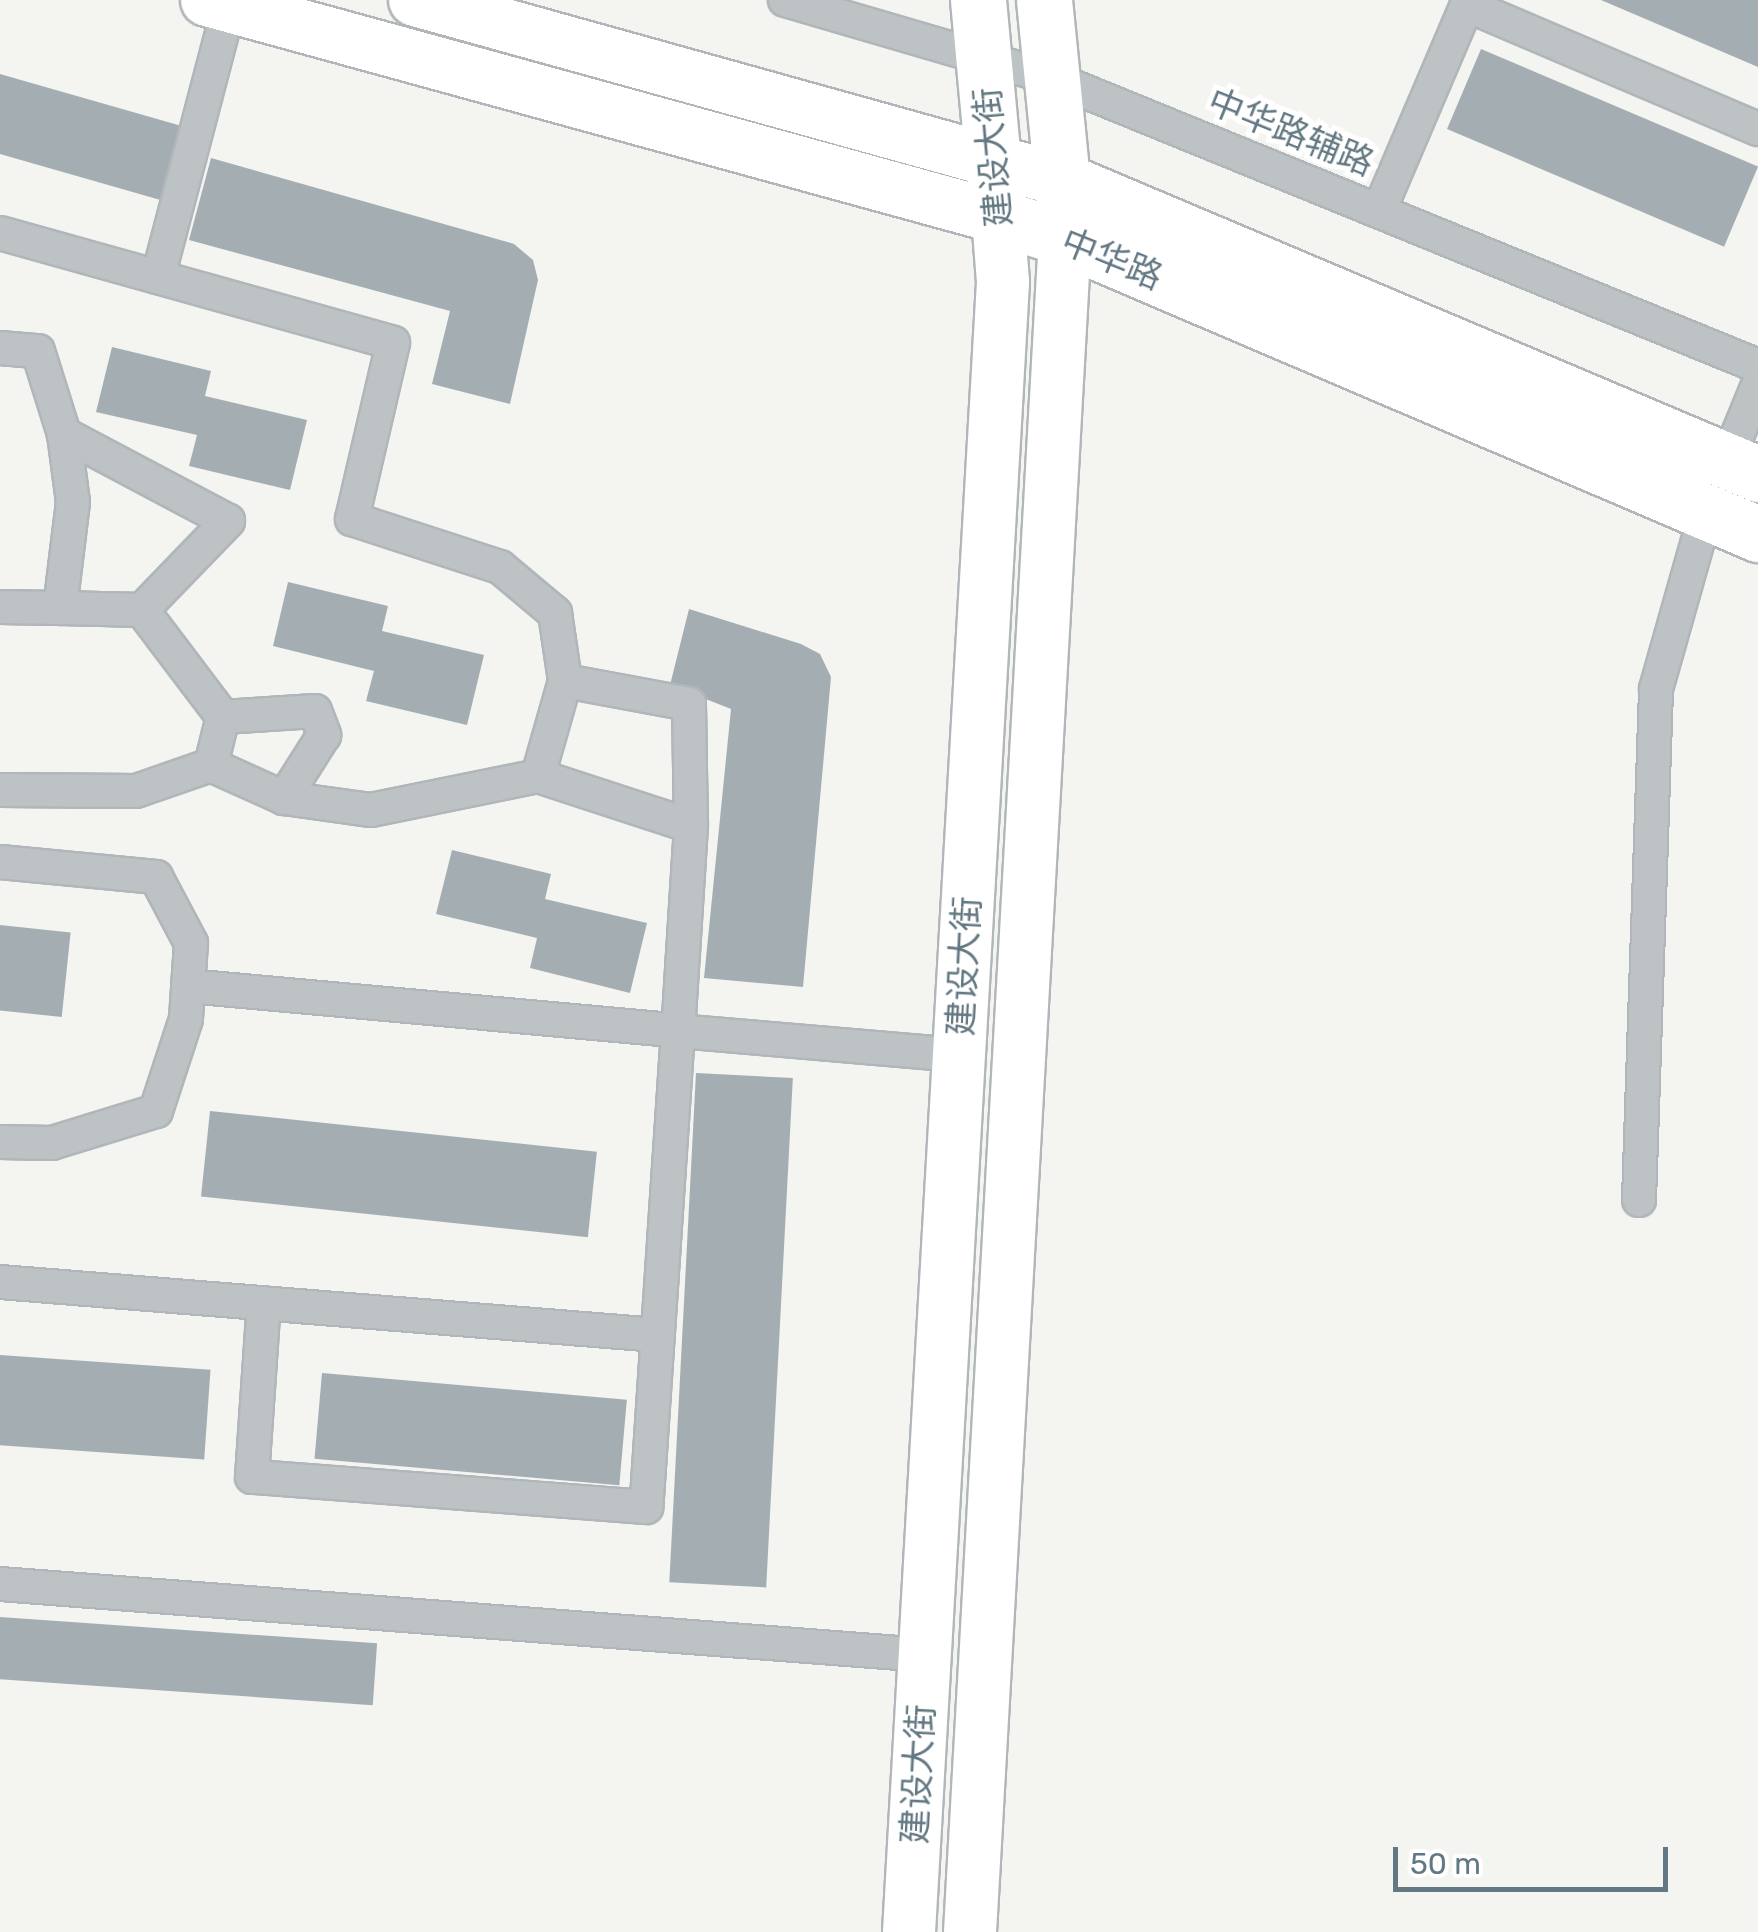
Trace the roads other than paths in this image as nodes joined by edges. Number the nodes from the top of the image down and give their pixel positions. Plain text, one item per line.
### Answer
1 (416, 0) edge
2 (785, 0) edge
3 (978, 0) edge
4 (1044, 0) edge
5 (218, 3) edge
6 (1468, 3) edge
7 (984, 57) junction
8 (1052, 78) junction
9 (1758, 129) edge
10 (995, 161) junction
11 (1062, 180) junction
12 (1379, 211) junction
13 (998, 217) junction
14 (0, 233) edge
15 (1065, 238) junction
16 (158, 277) junction
17 (0, 348) edge
18 (1758, 366) edge
19 (1758, 385) edge
20 (64, 434) junction
21 (1743, 468) edge
22 (1706, 512) junction
23 (1758, 534) edge
24 (0, 606) edge
25 (60, 608) junction
26 (142, 610) junction
27 (565, 681) junction
28 (223, 716) junction
29 (211, 765) junction
30 (538, 776) junction
31 (0, 790) edge
32 (284, 798) junction
33 (691, 826) junction
34 (0, 862) edge
35 (188, 986) junction
36 (678, 1031) junction
37 (959, 1055) junction
38 (0, 1142) edge
39 (1639, 1200) dead end
40 (0, 1282) edge
41 (264, 1303) junction
42 (658, 1335) junction
43 (0, 1584) edge
44 (925, 1655) junction
45 (909, 1932) edge
46 (970, 1932) edge

1 - 10 main road, 中华路
2 - 7 street, 中华路辅路
3 - 7 highway, 建设大街
4 - 8 highway, 建设大街
5 - 13 main road, 中华路
5 - 16 street
6 - 9 street
6 - 12 street
7 - 8 street, 中华路辅路
7 - 10 highway, 建设大街
8 - 11 highway, 建设大街
8 - 12 street, 中华路辅路
10 - 11 main road, 中华路
10 - 13 highway, 建设大街
11 - 15 main road, 建设大街
11 - 21 highway, 中华路
12 - 18 street, 中华路辅路
13 - 15 highway, 中华路
13 - 37 main road, 建设大街
14 - 16 street
15 - 22 highway, 中华路
15 - 46 main road, 建设大街
16 - 27 street
17 - 20 street
19 - 21 street
20 - 25 street
20 - 26 street
21 - 22 street
22 - 23 highway, 中华路
22 - 39 street
24 - 25 street
25 - 26 street
26 - 28 street
27 - 30 street
27 - 33 street
28 - 29 street
28 - 32 street
29 - 31 street
29 - 32 street
30 - 32 street
30 - 33 street
33 - 36 street
34 - 35 street
35 - 36 street
35 - 38 street
36 - 37 street
36 - 42 street
37 - 44 main road, 建设大街
40 - 41 street
41 - 42 street
41 - 42 street
43 - 44 street
44 - 45 main road, 建设大街

